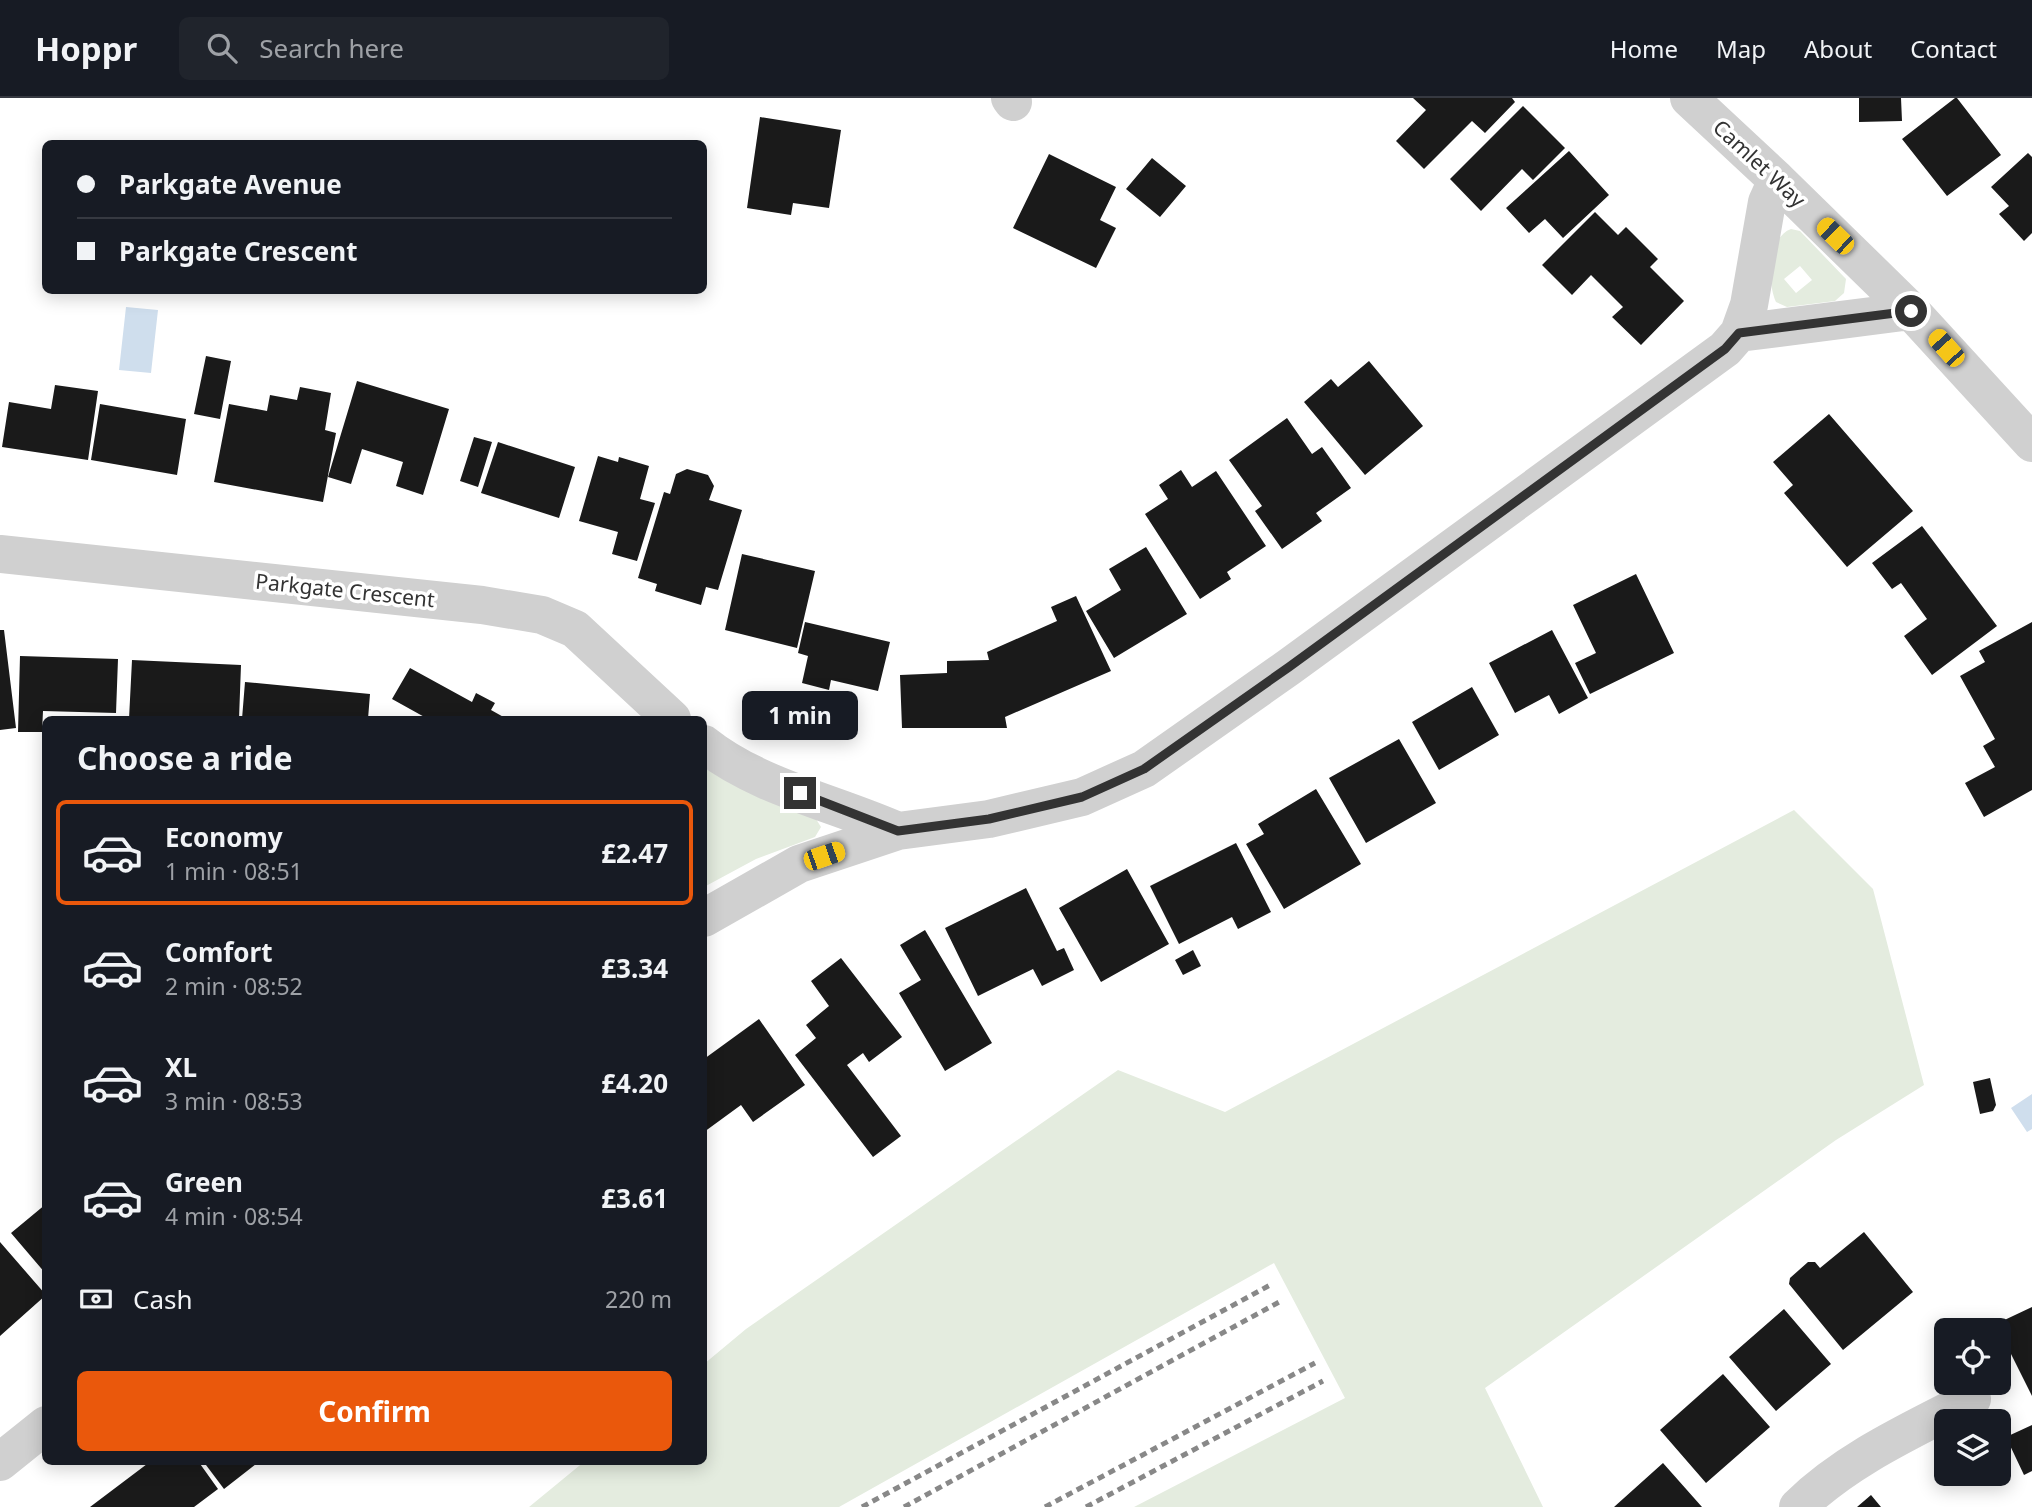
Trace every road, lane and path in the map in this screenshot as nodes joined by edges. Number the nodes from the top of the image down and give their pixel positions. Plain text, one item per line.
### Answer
1 (1689, 98) edge
2 (1777, 180) junction
3 (1911, 311) junction
4 (1739, 333) junction
5 (2032, 443) edge
6 (0, 554) edge
7 (662, 715) edge
8 (707, 747) edge
9 (898, 831) junction
10 (707, 916) edge
11 (1972, 1399) dead end
12 (42, 1429) edge
13 (0, 1462) edge
14 (1797, 1507) edge

1 - 2 street, Camlet Way
2 - 3 street, Camlet Way
2 - 4 street
3 - 4 street
3 - 5 street, Camlet Way
4 - 9 street
6 - 7 street, Parkgate Crescent
8 - 9 street
9 - 10 street
11 - 14 street
12 - 13 street

